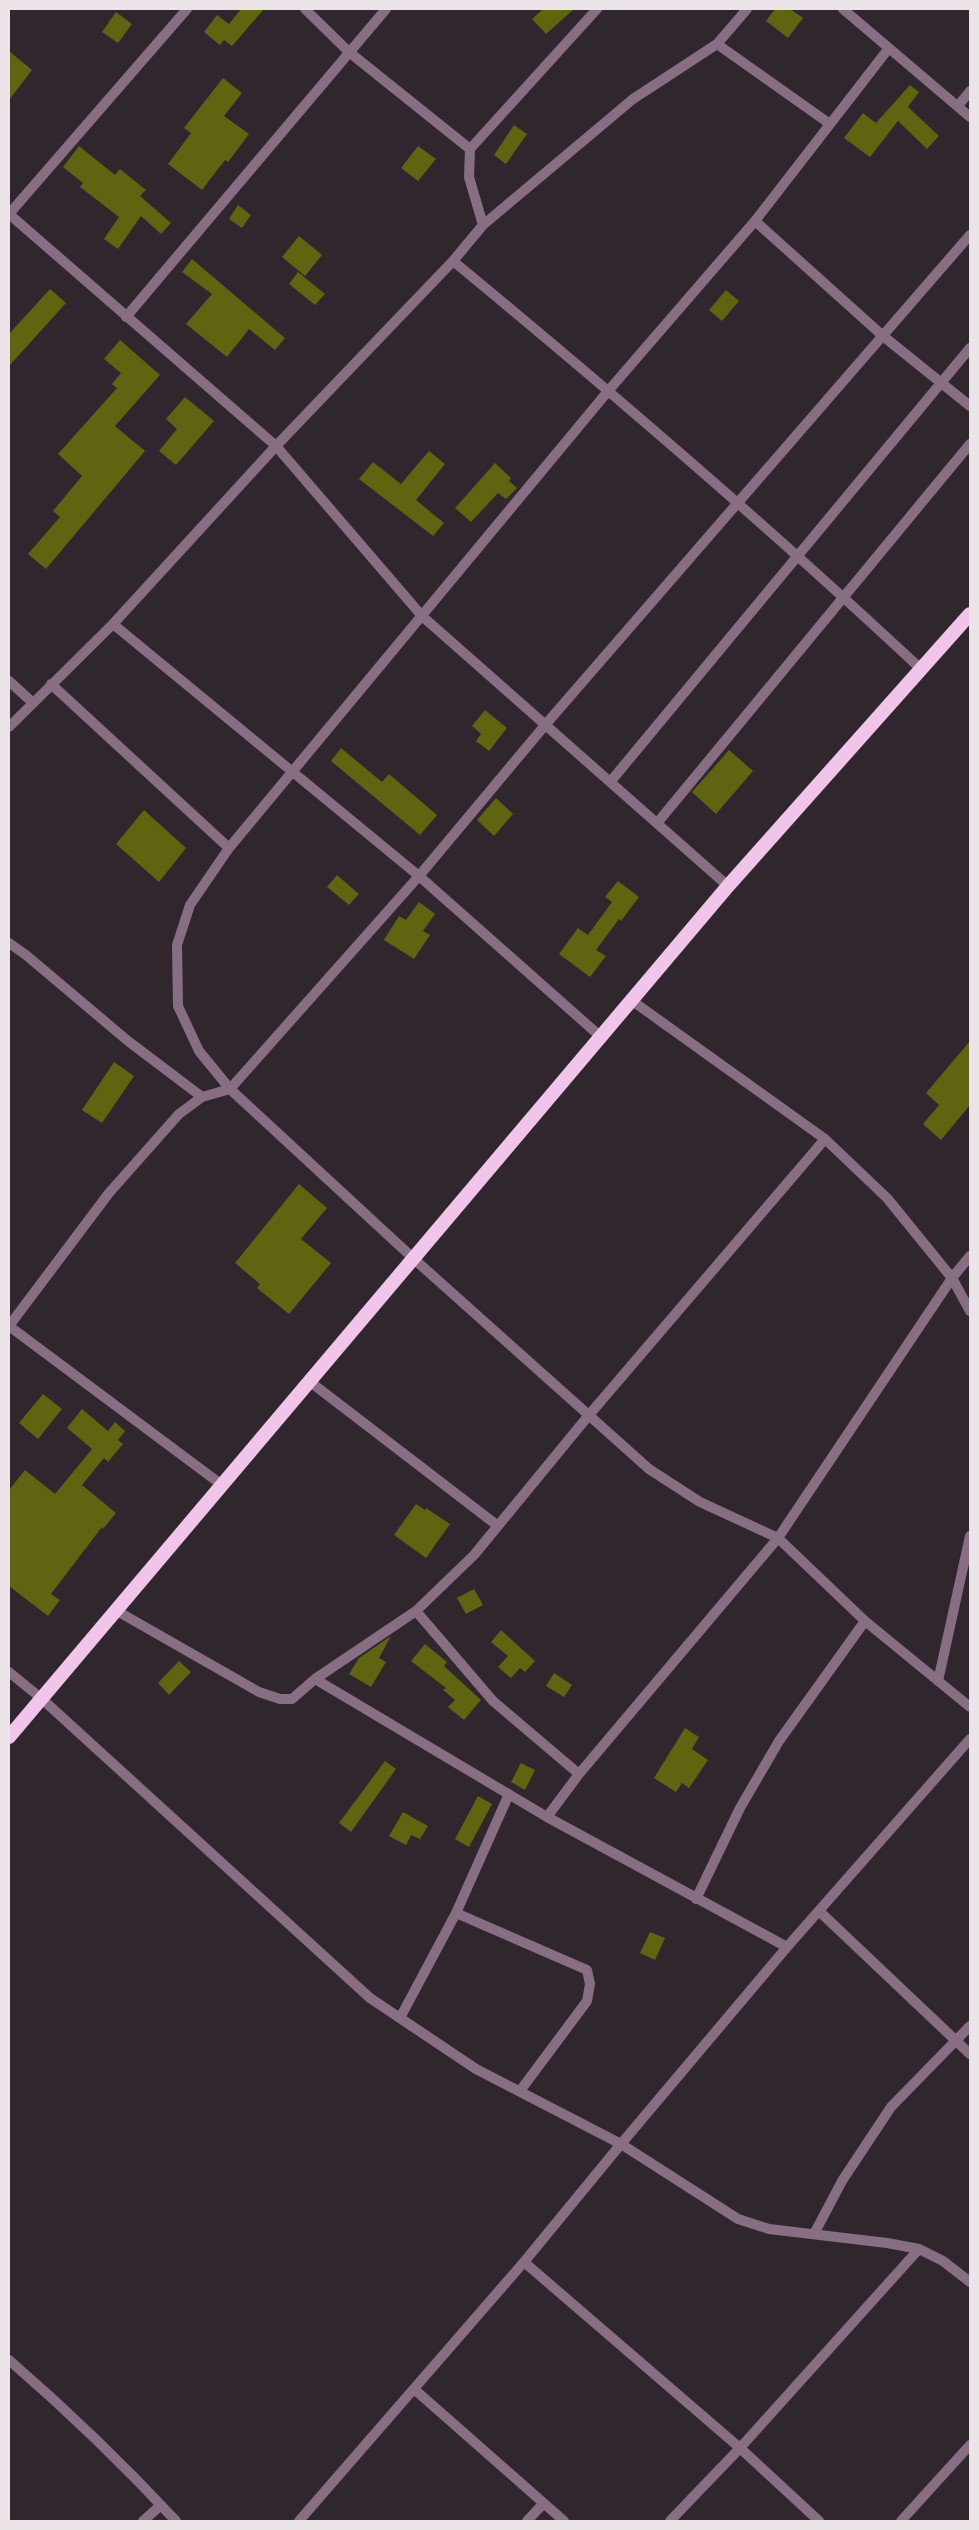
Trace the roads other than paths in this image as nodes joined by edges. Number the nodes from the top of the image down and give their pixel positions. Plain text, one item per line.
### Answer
1 (187, 9) edge
2 (305, 9) edge
3 (386, 9) edge
4 (597, 9) edge
5 (747, 9) edge
6 (843, 9) edge
7 (717, 44) junction
8 (889, 48) junction
9 (349, 52) junction
10 (970, 92) edge
11 (958, 106) junction
12 (970, 117) edge
13 (830, 124) junction
14 (470, 149) junction
15 (9, 214) edge
16 (756, 221) junction
17 (483, 225) junction
18 (970, 235) edge
19 (453, 261) junction
20 (126, 317) junction
21 (883, 336) junction
22 (970, 348) edge
23 (941, 383) junction
24 (609, 390) junction
25 (970, 406) edge
26 (970, 444) edge
27 (276, 446) junction
28 (738, 504) junction
29 (798, 557) junction
30 (843, 596) junction
31 (970, 614) edge
32 (422, 616) junction
33 (113, 624) junction
34 (922, 670) junction
35 (9, 681) edge
36 (51, 684) junction
37 (32, 702) junction
38 (546, 724) junction
39 (9, 728) edge
40 (293, 773) junction
41 (611, 781) junction
42 (658, 822) junction
43 (229, 848) junction
44 (419, 876) junction
45 (728, 886) junction
46 (9, 943) edge
47 (632, 1000) junction
48 (601, 1037) junction
49 (230, 1089) junction
50 (202, 1097) junction
51 (825, 1139) junction
52 (970, 1256) edge
53 (414, 1258) junction
54 (952, 1278) junction
55 (970, 1311) edge
56 (9, 1326) edge
57 (309, 1381) junction
58 (589, 1415) junction
59 (222, 1484) junction
60 (498, 1526) junction
61 (970, 1536) edge
62 (778, 1538) junction
63 (116, 1611) junction
64 (416, 1611) junction
65 (865, 1621) junction
66 (9, 1672) edge
67 (315, 1679) junction
68 (938, 1681) junction
69 (42, 1699) junction
70 (970, 1707) edge
71 (9, 1737) edge
72 (970, 1739) edge
73 (579, 1774) junction
74 (509, 1794) junction
75 (548, 1817) junction
76 (696, 1899) junction
77 (819, 1911) junction
78 (456, 1913) junction
79 (787, 1947) junction
80 (400, 2018) junction
81 (970, 2026) edge
82 (956, 2041) junction
83 (970, 2054) edge
84 (520, 2091) junction
85 (620, 2144) junction
86 (814, 2234) junction
87 (919, 2249) junction
88 (524, 2262) junction
89 (970, 2282) edge
90 (9, 2360) edge
91 (414, 2389) junction
92 (970, 2445) edge
93 (740, 2448) junction
94 (543, 2504) junction
95 (160, 2505) junction
96 (143, 2521) edge
97 (176, 2521) edge
98 (299, 2521) edge
99 (527, 2521) edge
100 (564, 2521) edge
101 (670, 2521) edge
102 (819, 2521) edge
103 (901, 2521) edge

1 - 15 street
2 - 9 street
3 - 9 street
4 - 14 street
5 - 7 street
6 - 8 street
7 - 13 street
7 - 17 street
8 - 11 street
8 - 13 street
9 - 14 street
9 - 20 street
10 - 11 street
11 - 12 street
13 - 16 street
14 - 17 street
15 - 20 street
16 - 21 street
16 - 24 street
17 - 19 street
18 - 21 street
19 - 24 street
19 - 27 street
20 - 27 street
21 - 23 street
21 - 28 street
22 - 23 street
23 - 25 street
23 - 29 street
24 - 28 street
24 - 32 street
26 - 30 street
27 - 32 street
27 - 33 street
28 - 29 street
28 - 38 street
29 - 30 street
29 - 41 street
30 - 34 street
30 - 42 street
31 - 34 highway
32 - 38 street
32 - 40 street
33 - 36 street
33 - 40 street
34 - 45 highway
35 - 37 street
36 - 37 street
36 - 43 street
37 - 39 street
38 - 41 street
38 - 44 street
40 - 43 street
40 - 44 street
41 - 42 street
42 - 45 street
43 - 49 street
44 - 48 street
44 - 49 street
45 - 47 highway
46 - 50 street
47 - 48 highway
47 - 51 street
48 - 53 highway
49 - 50 street
49 - 53 street
50 - 56 street
51 - 54 street
51 - 58 street
52 - 54 street
53 - 57 highway
53 - 58 street
54 - 55 street
54 - 62 street
56 - 59 street
57 - 59 highway
57 - 60 street
58 - 60 street
58 - 62 street
59 - 63 highway
60 - 64 street
61 - 68 street
62 - 65 street
62 - 73 street
63 - 67 street
63 - 69 highway
64 - 67 street
64 - 73 street
65 - 68 street
65 - 76 street
66 - 69 street
67 - 74 street
68 - 70 street
69 - 71 highway
69 - 80 street
72 - 77 street
73 - 75 street
74 - 75 street
74 - 78 street
75 - 76 street
76 - 79 street
77 - 79 street
77 - 82 street
78 - 80 street
78 - 84 street
79 - 85 street
80 - 84 street
81 - 82 street
82 - 83 street
82 - 86 street
84 - 85 street
85 - 86 street
85 - 88 street
86 - 87 street
87 - 89 street
87 - 93 street
88 - 91 street
88 - 93 street
90 - 95 street
91 - 94 street
91 - 98 street
92 - 103 street
93 - 101 street
93 - 102 street
94 - 99 street
94 - 100 street
95 - 96 street
95 - 97 street

